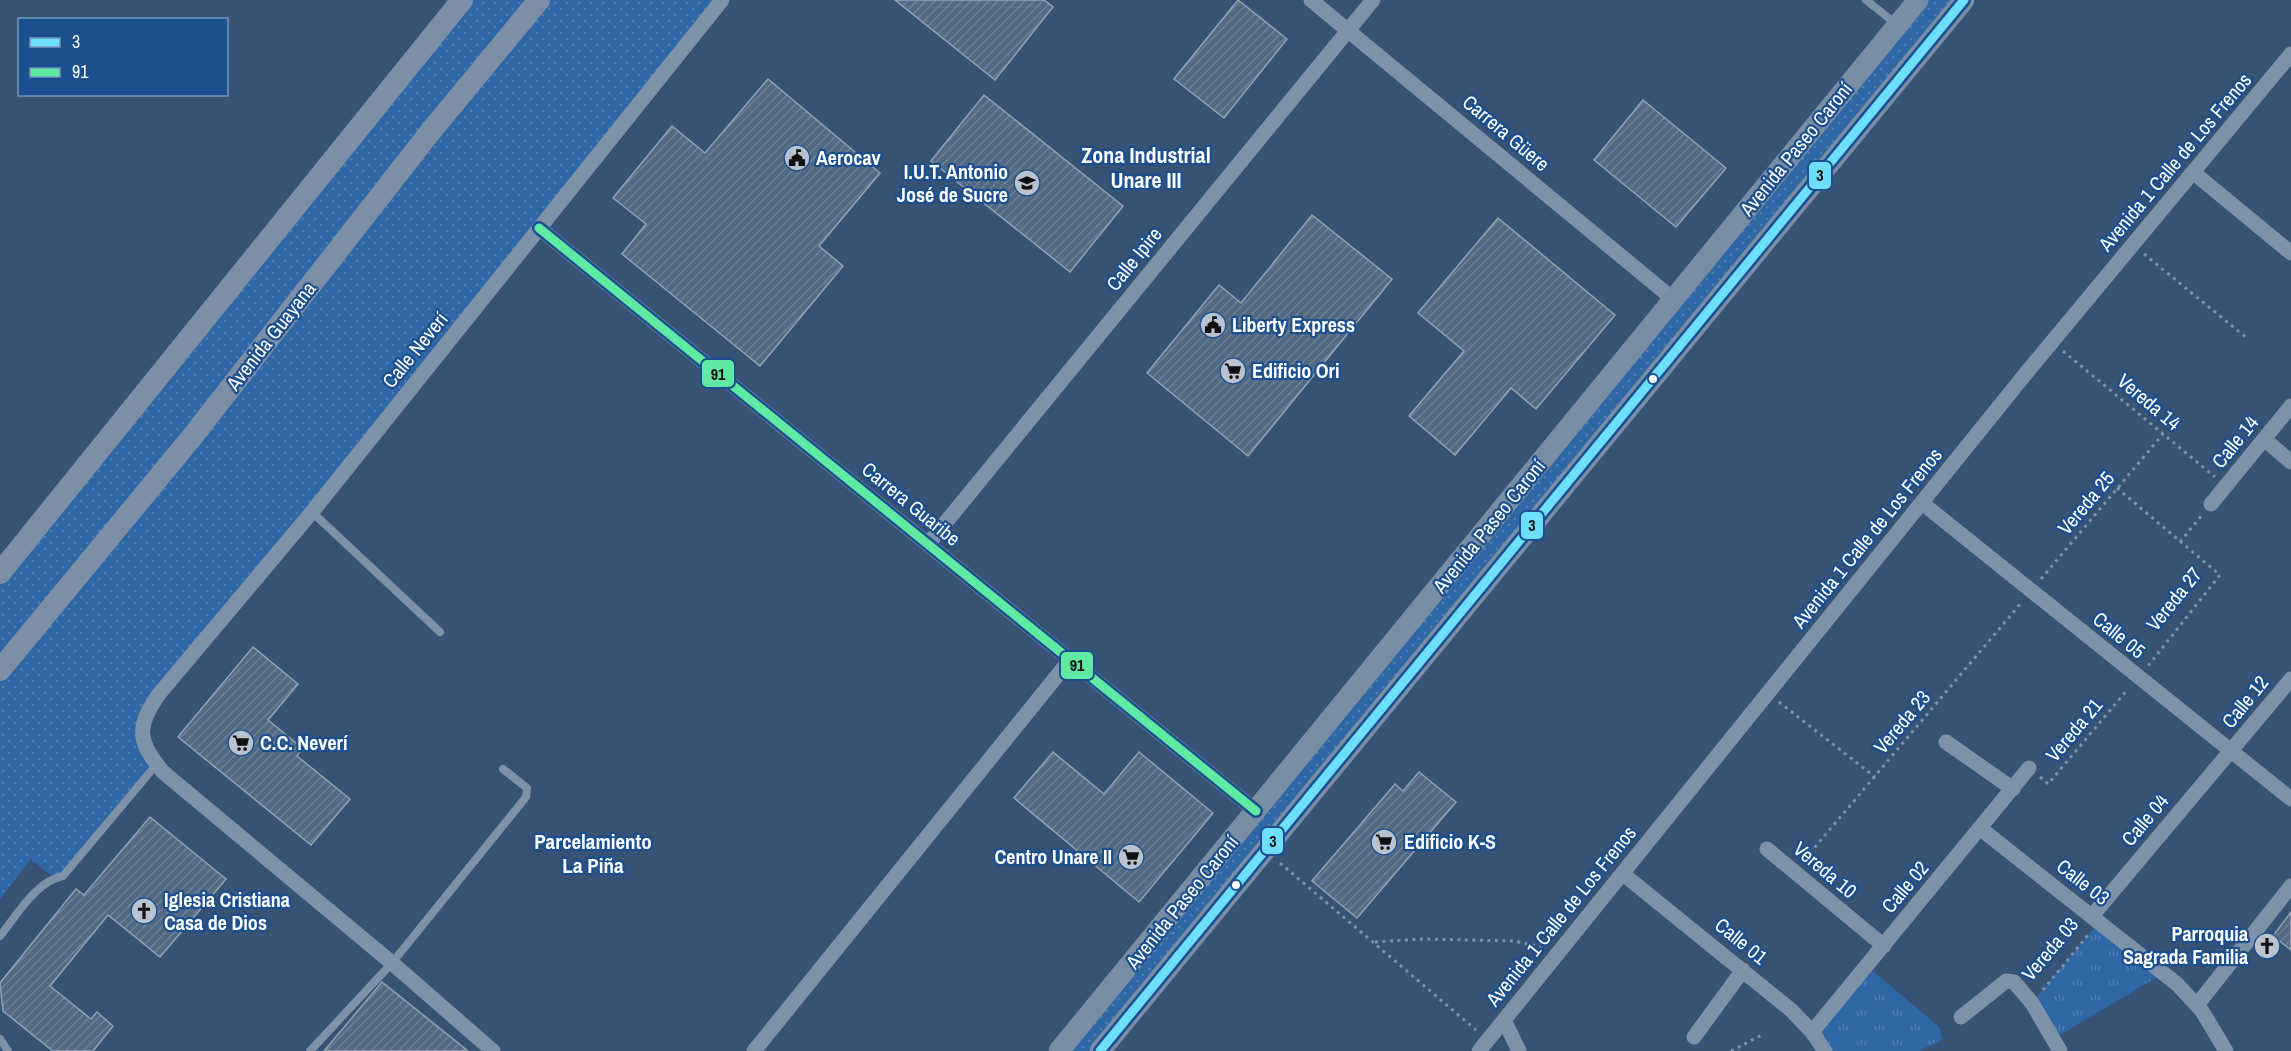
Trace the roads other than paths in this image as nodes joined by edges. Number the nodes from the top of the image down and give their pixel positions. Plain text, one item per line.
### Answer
1 (462, 0) edge
2 (538, 0) edge
3 (722, 0) edge
4 (1311, 0) edge
5 (1373, 0) edge
6 (1866, 0) edge
7 (1918, 0) edge
8 (1964, 0) edge
9 (1897, 25) junction
10 (1348, 30) junction
11 (2288, 65) edge
12 (2194, 173) junction
13 (539, 228) junction
14 (2291, 253) edge
15 (1673, 299) junction
16 (2291, 406) edge
17 (2264, 439) junction
18 (2291, 462) edge
19 (1922, 503) junction
20 (2211, 504) road end
21 (312, 512) junction
22 (928, 544) junction
23 (0, 573) edge
24 (440, 632) dead end
25 (1069, 661) junction
26 (0, 670) edge
27 (2291, 679) edge
28 (1946, 742) dead end
29 (2231, 752) junction
30 (156, 765) junction
31 (2029, 768) road end
32 (503, 769) dead end
33 (2013, 789) junction
34 (2291, 799) edge
35 (1256, 812) junction
36 (1981, 829) junction
37 (1767, 849) dead end
38 (1623, 874) junction
39 (2291, 886) edge
40 (2096, 919) junction
41 (0, 936) edge
42 (1884, 946) junction
43 (392, 963) junction
44 (1743, 970) junction
45 (2197, 1005) junction
46 (1961, 1017) dead end
47 (1504, 1020) junction
48 (1812, 1032) junction
49 (1694, 1037) dead end
50 (0, 1039) edge
51 (1483, 1045) edge
52 (8, 1051) edge
53 (310, 1051) edge
54 (493, 1051) edge
55 (754, 1051) edge
56 (1059, 1051) edge
57 (1100, 1051) edge
58 (1520, 1051) edge
59 (1825, 1051) edge
60 (2060, 1051) edge
61 (2226, 1051) edge

1 - 23 main road
2 - 26 main road, Avenida Guayana
3 - 13 street, Calle Neverí
4 - 10 street, Carrera Güere
5 - 10 street, Calle Ipire
6 - 9 lane
7 - 9 street, Avenida Paseo Caroní
8 - 57 street, Avenida Paseo Caroní
9 - 15 street, Avenida Paseo Caroní
10 - 15 street, Carrera Güere
10 - 22 street, Calle Ipire
11 - 12 street, Avenida 1 Calle de Los Frenos
12 - 14 street
12 - 19 street, Avenida 1 Calle de Los Frenos
13 - 21 street, Calle Neverí
13 - 22 street, Carrera Guaribe
15 - 35 street, Avenida Paseo Caroní
16 - 17 street, Calle 14
17 - 18 street
17 - 20 street, Calle 14
19 - 29 street, Calle 05
19 - 38 street, Avenida 1 Calle de Los Frenos
21 - 24 lane
21 - 30 street, Calle Neverí
22 - 25 street, Carrera Guaribe
25 - 35 street, Carrera Guaribe
25 - 55 street
27 - 29 street, Calle 12
28 - 33 street
29 - 34 street, Calle 05
29 - 40 street, Calle 04
30 - 41 lane
30 - 43 street
31 - 33 street, Calle 02
32 - 43 lane
33 - 36 street, Calle 02
35 - 56 street, Avenida Paseo Caroní
36 - 40 street, Calle 03
36 - 42 street, Calle 02
37 - 42 street, Vereda 10
38 - 44 street, Calle 01
38 - 47 street, Avenida 1 Calle de Los Frenos
39 - 45 street
40 - 45 street, Calle 03
42 - 48 street, Calle 02
43 - 53 lane
43 - 54 street
44 - 48 street, Calle 01
44 - 49 street
45 - 61 street, Calle 03
46 - 60 street, Vereda 03
47 - 51 street, Avenida 1 Calle de Los Frenos
47 - 58 street
48 - 59 street, Calle 01
50 - 52 lane

